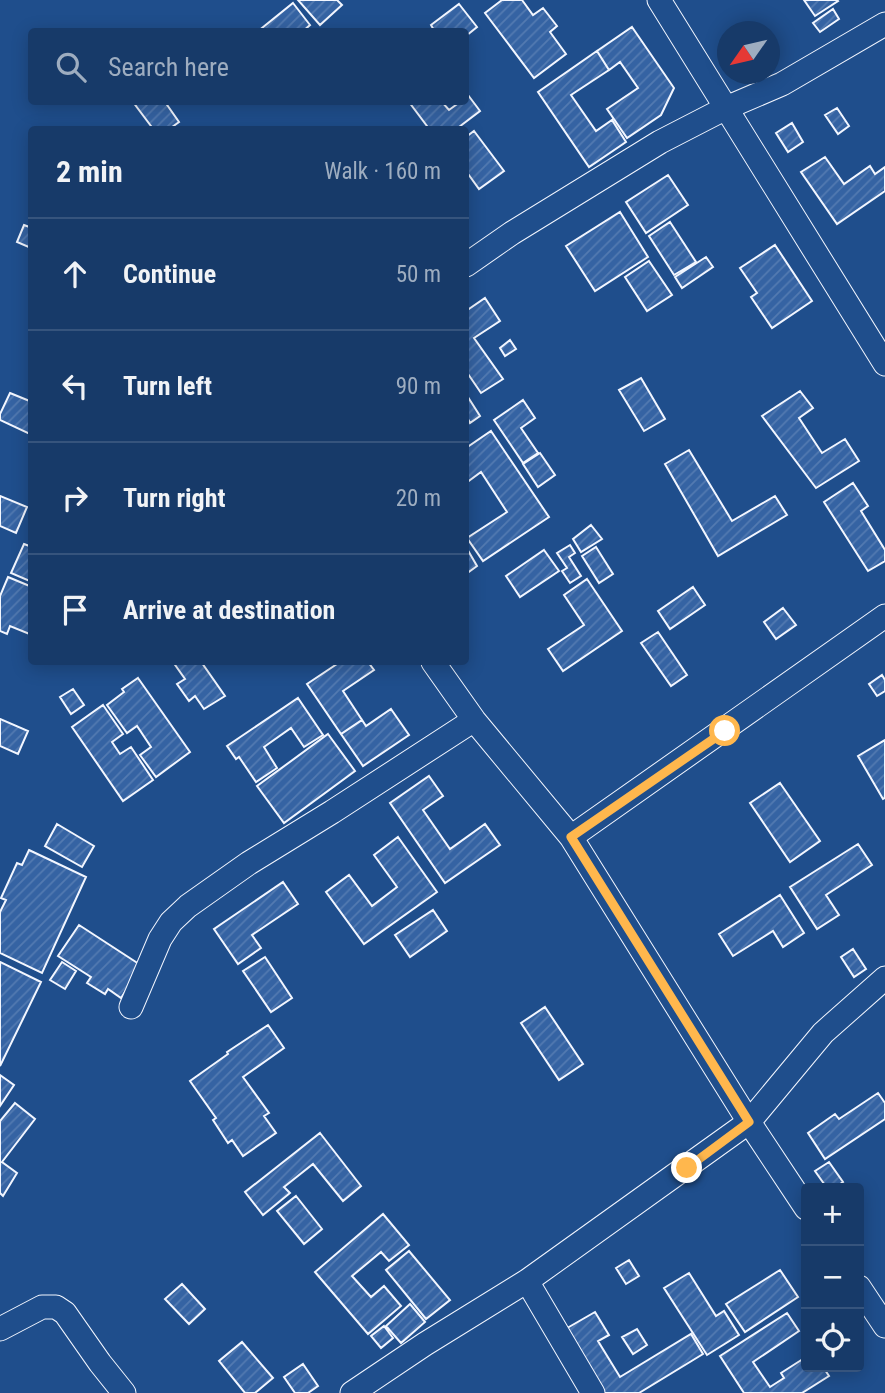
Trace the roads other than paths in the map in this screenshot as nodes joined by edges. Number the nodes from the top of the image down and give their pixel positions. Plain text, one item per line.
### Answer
1 (660, 0) edge
2 (885, 24) edge
3 (726, 108) junction
4 (469, 263) edge
5 (885, 363) edge
6 (885, 616) edge
7 (435, 665) edge
8 (474, 720) junction
9 (571, 837) junction
10 (885, 978) edge
11 (131, 1007) dead end
12 (749, 1122) junction
13 (801, 1200) edge
14 (527, 1281) junction
15 (864, 1294) edge
16 (885, 1326) edge
17 (0, 1329) edge
18 (124, 1393) edge
19 (352, 1393) edge
20 (593, 1393) edge

1 - 3 street
2 - 3 street
3 - 4 street
3 - 5 street
6 - 9 street
7 - 8 street
8 - 9 street
8 - 11 street
9 - 12 street
10 - 12 street
12 - 13 street
12 - 14 street
14 - 19 street
14 - 20 street
15 - 16 street
17 - 18 street

